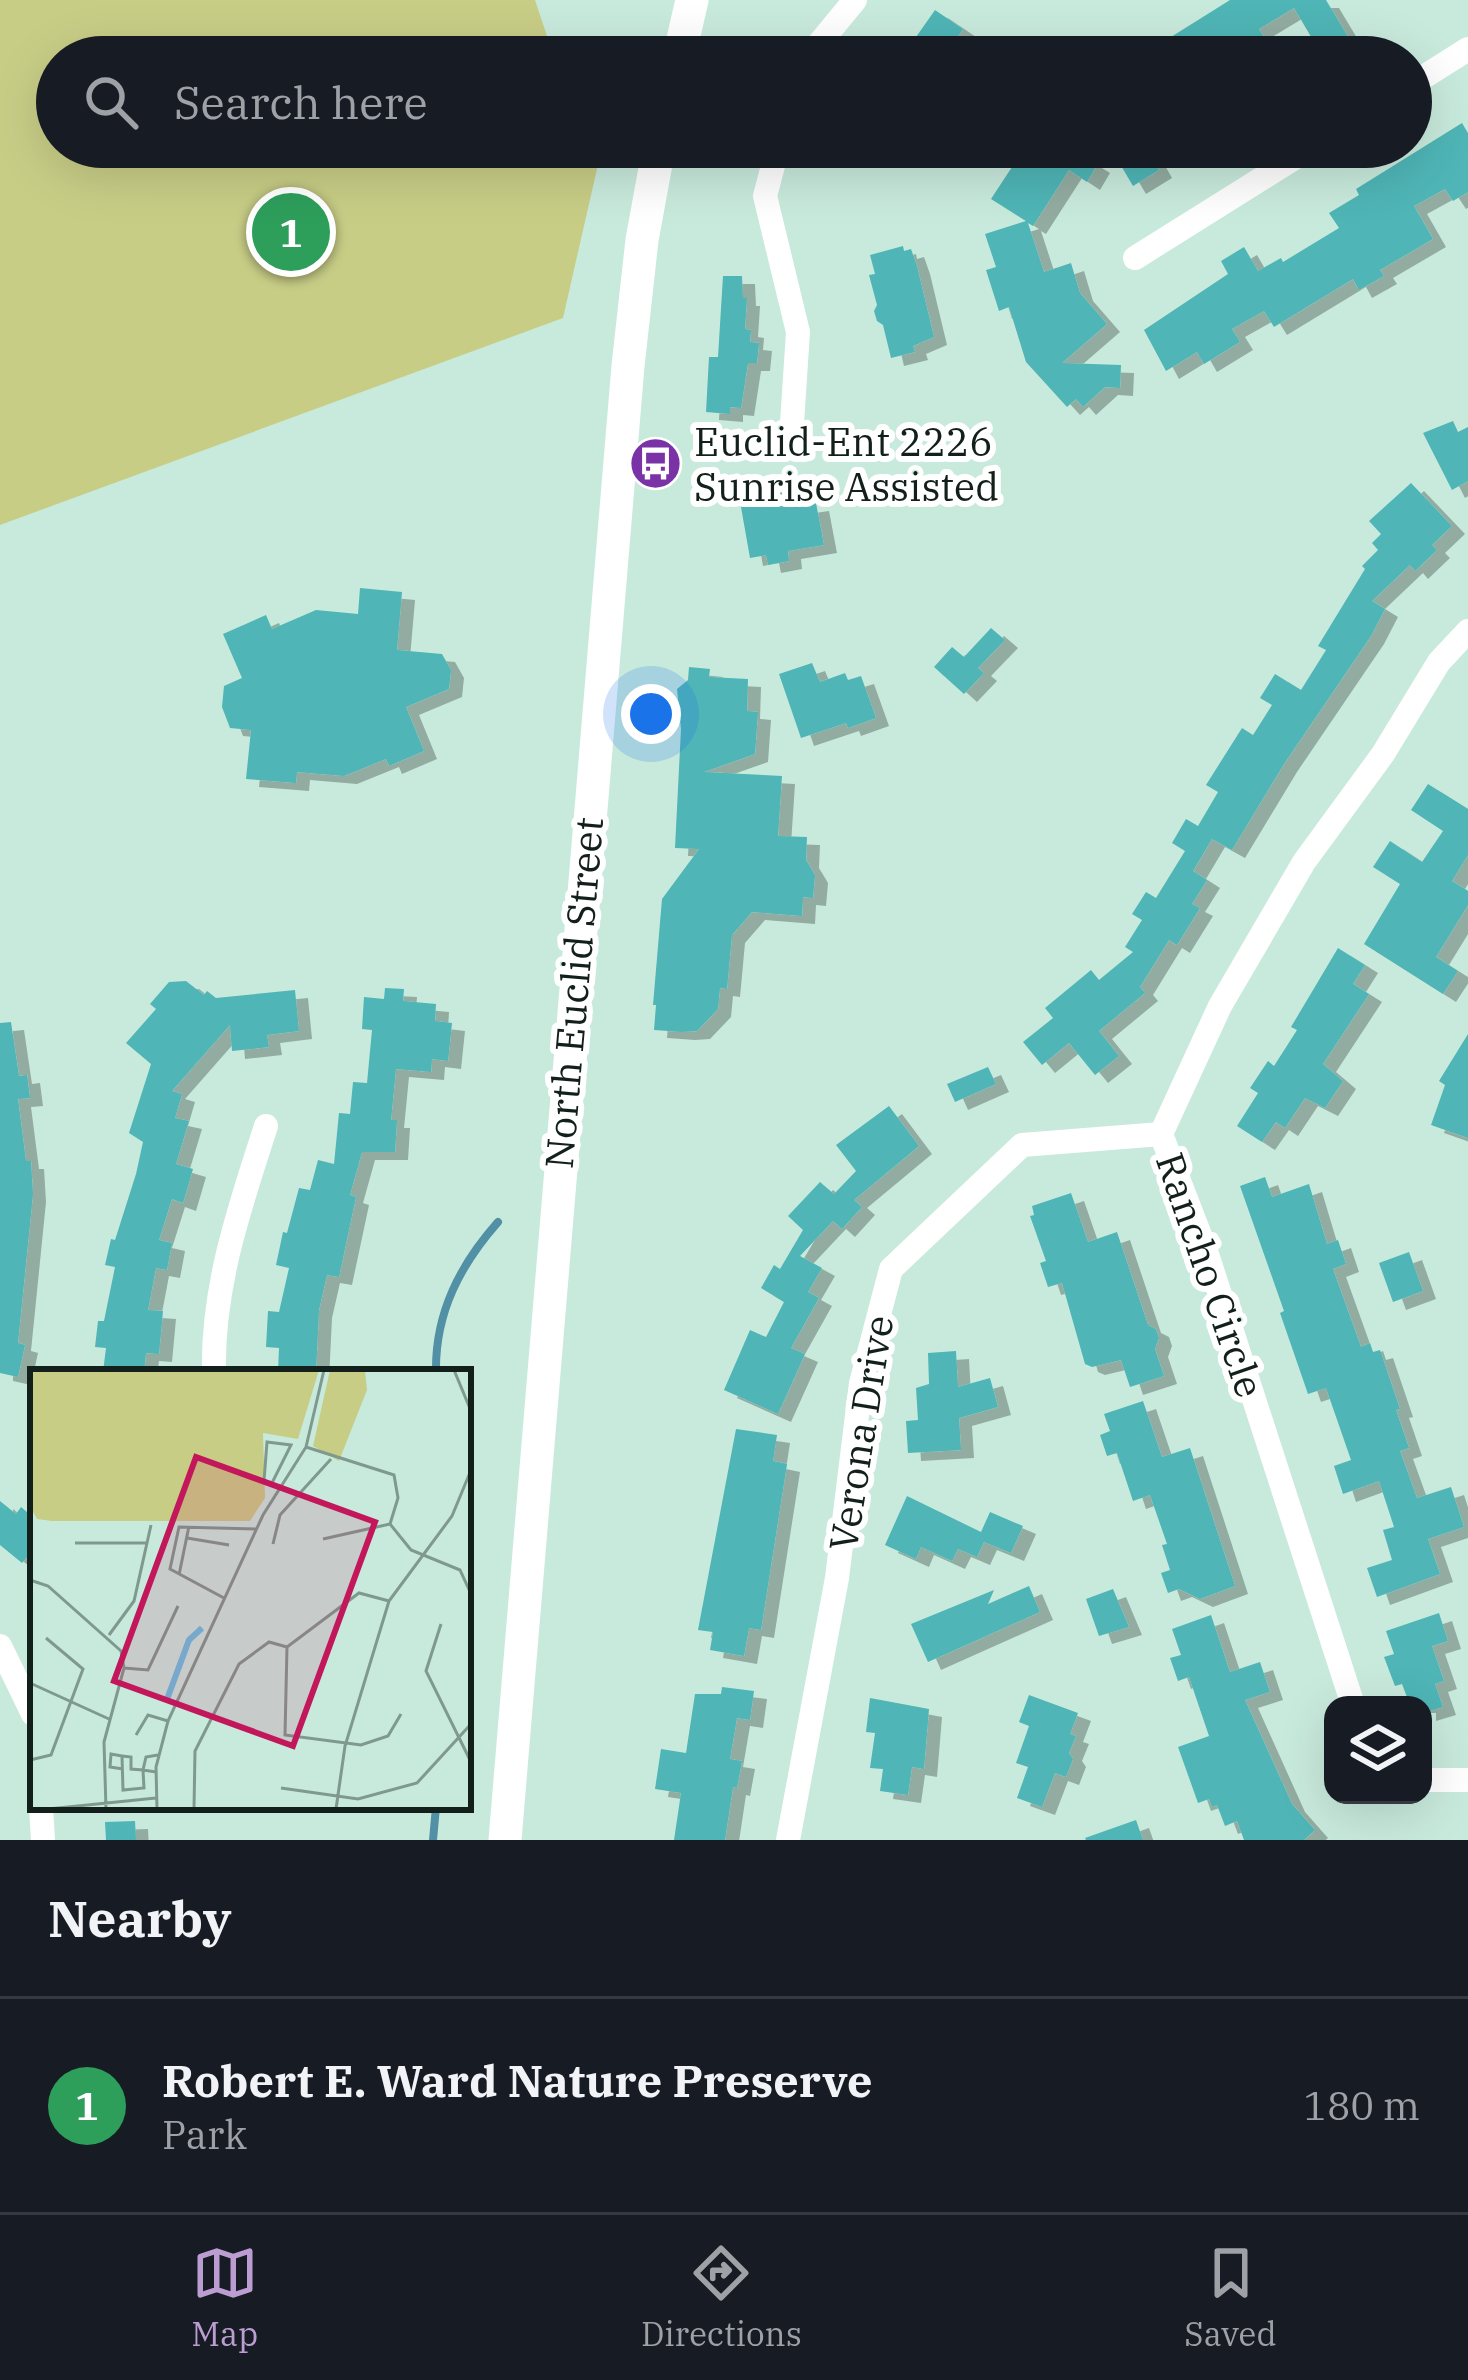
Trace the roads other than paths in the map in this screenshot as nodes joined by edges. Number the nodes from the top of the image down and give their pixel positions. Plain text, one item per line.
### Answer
1 (692, 0) edge
2 (855, 0) edge
3 (684, 36) edge
4 (825, 36) edge
5 (1468, 49) edge
6 (1432, 72) edge
7 (655, 168) edge
8 (772, 168) edge
9 (1279, 168) edge
10 (1135, 258) dead end
11 (792, 423) dead end
12 (1468, 631) edge
13 (266, 1126) dead end
14 (1161, 1134) junction
15 (214, 1369) edge
16 (0, 1646) edge
17 (1350, 1696) edge
18 (30, 1708) edge
19 (1432, 1780) edge
20 (1468, 1780) edge
21 (41, 1810) edge
22 (44, 1840) edge
23 (505, 1840) edge
24 (788, 1840) edge

1 - 3 main road
2 - 4 street
5 - 6 street
7 - 23 main road, North Euclid Street
8 - 11 street
9 - 10 street
12 - 14 street, Rancho Circle
13 - 15 street
14 - 17 street, Rancho Circle
14 - 24 street, Verona Drive
16 - 18 street
19 - 20 street
21 - 22 street

